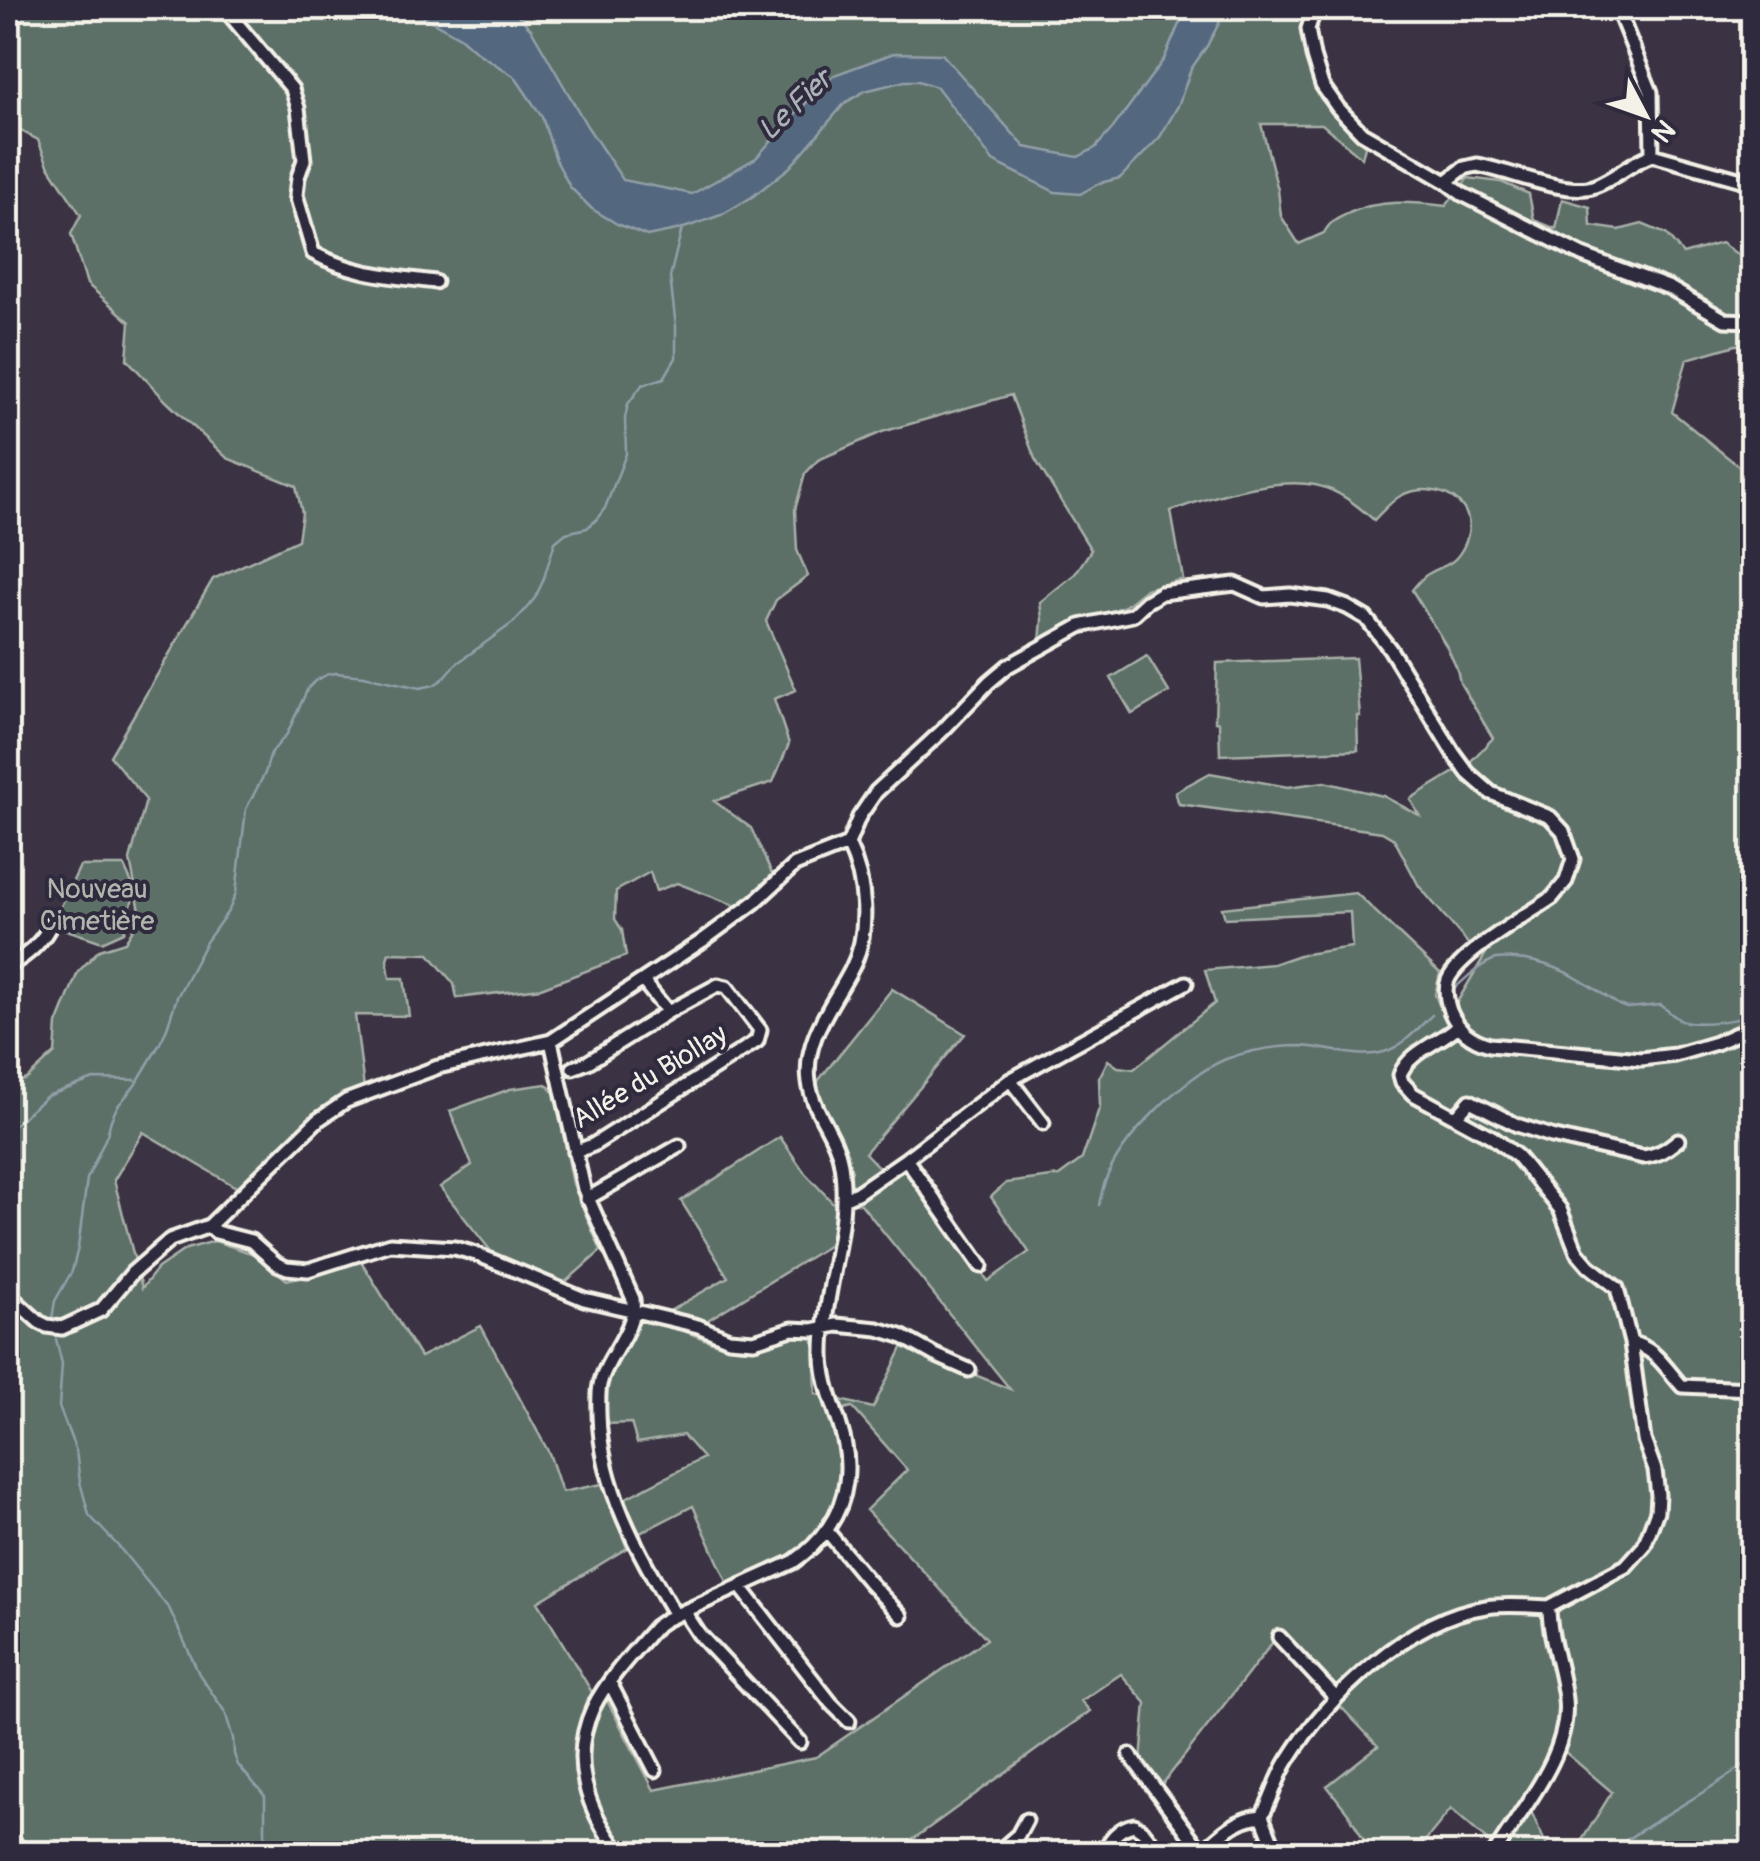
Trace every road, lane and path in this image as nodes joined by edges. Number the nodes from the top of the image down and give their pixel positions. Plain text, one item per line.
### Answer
1 (224, 8) edge
2 (1314, 8) edge
3 (1617, 8) edge
4 (1652, 155) junction
5 (1446, 182) junction
6 (1751, 186) edge
7 (436, 282) dead end
8 (1752, 321) edge
9 (848, 844) junction
10 (53, 920) dead end
11 (8, 966) edge
12 (642, 982) junction
13 (1186, 983) dead end
14 (668, 1012) junction
15 (1458, 1026) junction
16 (1752, 1026) edge
17 (551, 1041) junction
18 (573, 1068) dead end
19 (1010, 1080) junction
20 (1456, 1117) junction
21 (1043, 1123) dead end
22 (1678, 1140) dead end
23 (679, 1146) dead end
24 (574, 1152) junction
25 (906, 1159) junction
26 (587, 1198) junction
27 (843, 1199) junction
28 (208, 1226) junction
29 (981, 1266) dead end
30 (8, 1294) edge
31 (633, 1311) junction
32 (823, 1329) junction
33 (1631, 1342) junction
34 (969, 1370) dead end
35 (1752, 1389) edge
36 (826, 1530) junction
37 (740, 1586) junction
38 (1548, 1607) junction
39 (679, 1613) junction
40 (901, 1616) dead end
41 (1278, 1637) dead end
42 (610, 1683) junction
43 (1335, 1697) junction
44 (849, 1720) dead end
45 (800, 1742) dead end
46 (1130, 1755) dead end
47 (655, 1770) dead end
48 (1262, 1816) junction
49 (1026, 1820) dead end
50 (8, 1836) edge
51 (1201, 1853) edge
52 (21, 1854) edge
53 (621, 1854) edge
54 (996, 1854) edge
55 (1102, 1854) edge
56 (1160, 1854) edge
57 (1277, 1854) edge
58 (1494, 1854) edge

1 - 7 street
2 - 5 street
3 - 4 street
4 - 5 street
4 - 6 street
5 - 8 street
9 - 12 street
9 - 15 street
9 - 27 street
10 - 11 street
12 - 14 street, Allée du Biollay
12 - 17 street
13 - 19 street
14 - 18 street
14 - 24 street, Allée du Biollay
15 - 16 street
15 - 20 street
17 - 24 street
17 - 28 street
19 - 21 street
19 - 25 street
20 - 22 street
20 - 33 street
23 - 26 street
24 - 26 street
25 - 27 street
25 - 29 street
26 - 31 street
27 - 32 street
28 - 30 street
28 - 31 street
31 - 32 street
31 - 39 street
32 - 34 street
32 - 36 street
33 - 35 street
33 - 38 street
36 - 37 street
36 - 40 street
37 - 39 street
37 - 44 street
38 - 43 street
38 - 58 street
39 - 42 street
39 - 45 street
41 - 43 street
42 - 47 street
42 - 53 street
43 - 48 street
46 - 51 street
48 - 51 street
48 - 57 street
49 - 54 street
50 - 52 main road
55 - 56 street

